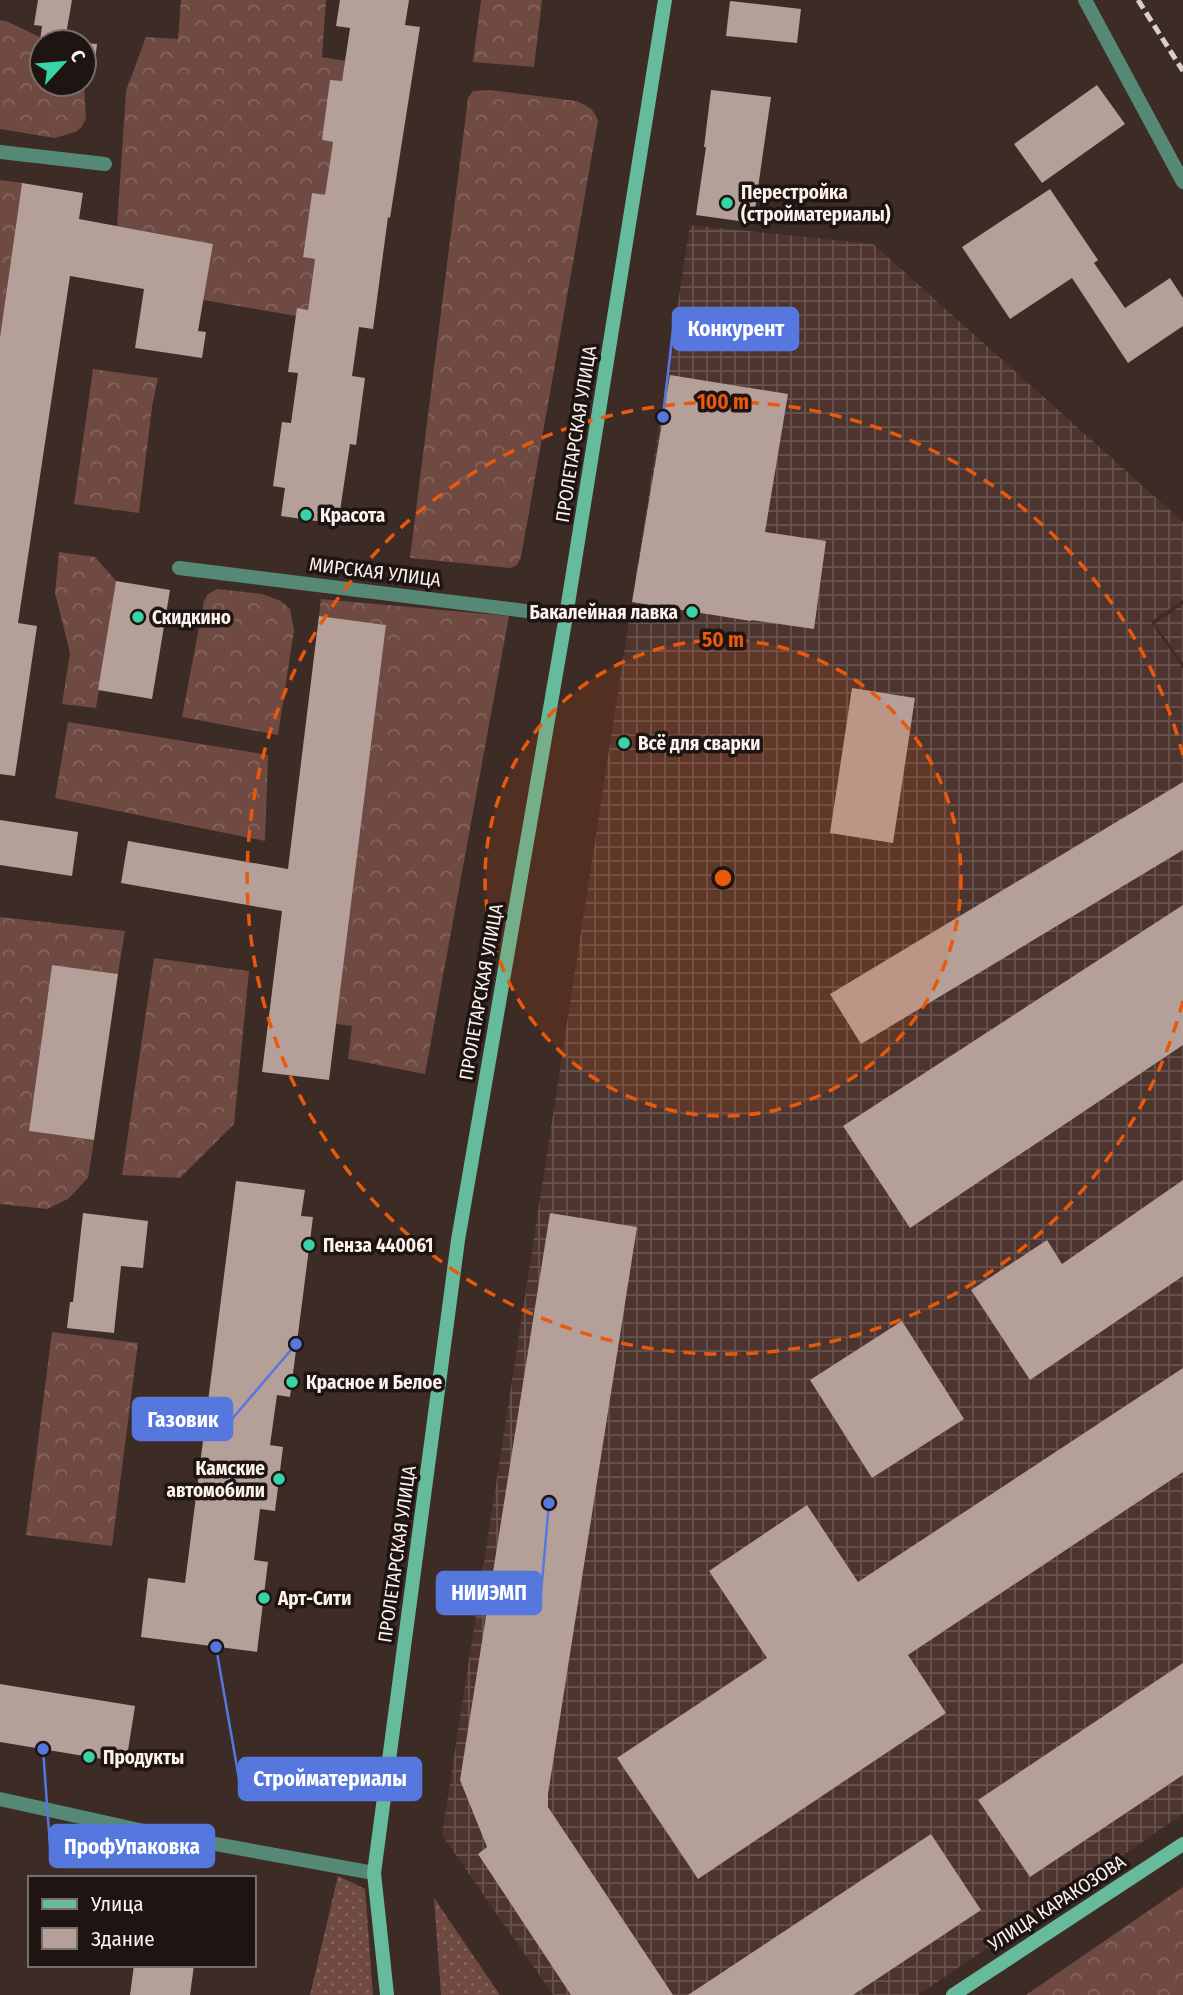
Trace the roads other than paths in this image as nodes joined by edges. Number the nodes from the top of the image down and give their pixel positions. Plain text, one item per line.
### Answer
1 (665, 0) edge
2 (1086, 0) edge
3 (0, 152) edge
4 (105, 164) dead end
5 (1183, 182) edge
6 (179, 568) dead end
7 (566, 616) junction
8 (0, 1799) edge
9 (1183, 1844) edge
10 (374, 1873) junction
11 (387, 1995) edge
12 (953, 1995) edge

1 - 7 main road, ПРОЛЕТАРСКАЯ УЛИЦА
2 - 5 street
3 - 4 street
6 - 7 street, МИРСКАЯ УЛИЦА
7 - 10 main road, ПРОЛЕТАРСКАЯ УЛИЦА
8 - 10 street
9 - 12 main road, УЛИЦА КАРАКОЗОВА
10 - 11 main road, ПРОЛЕТАРСКАЯ УЛИЦА

